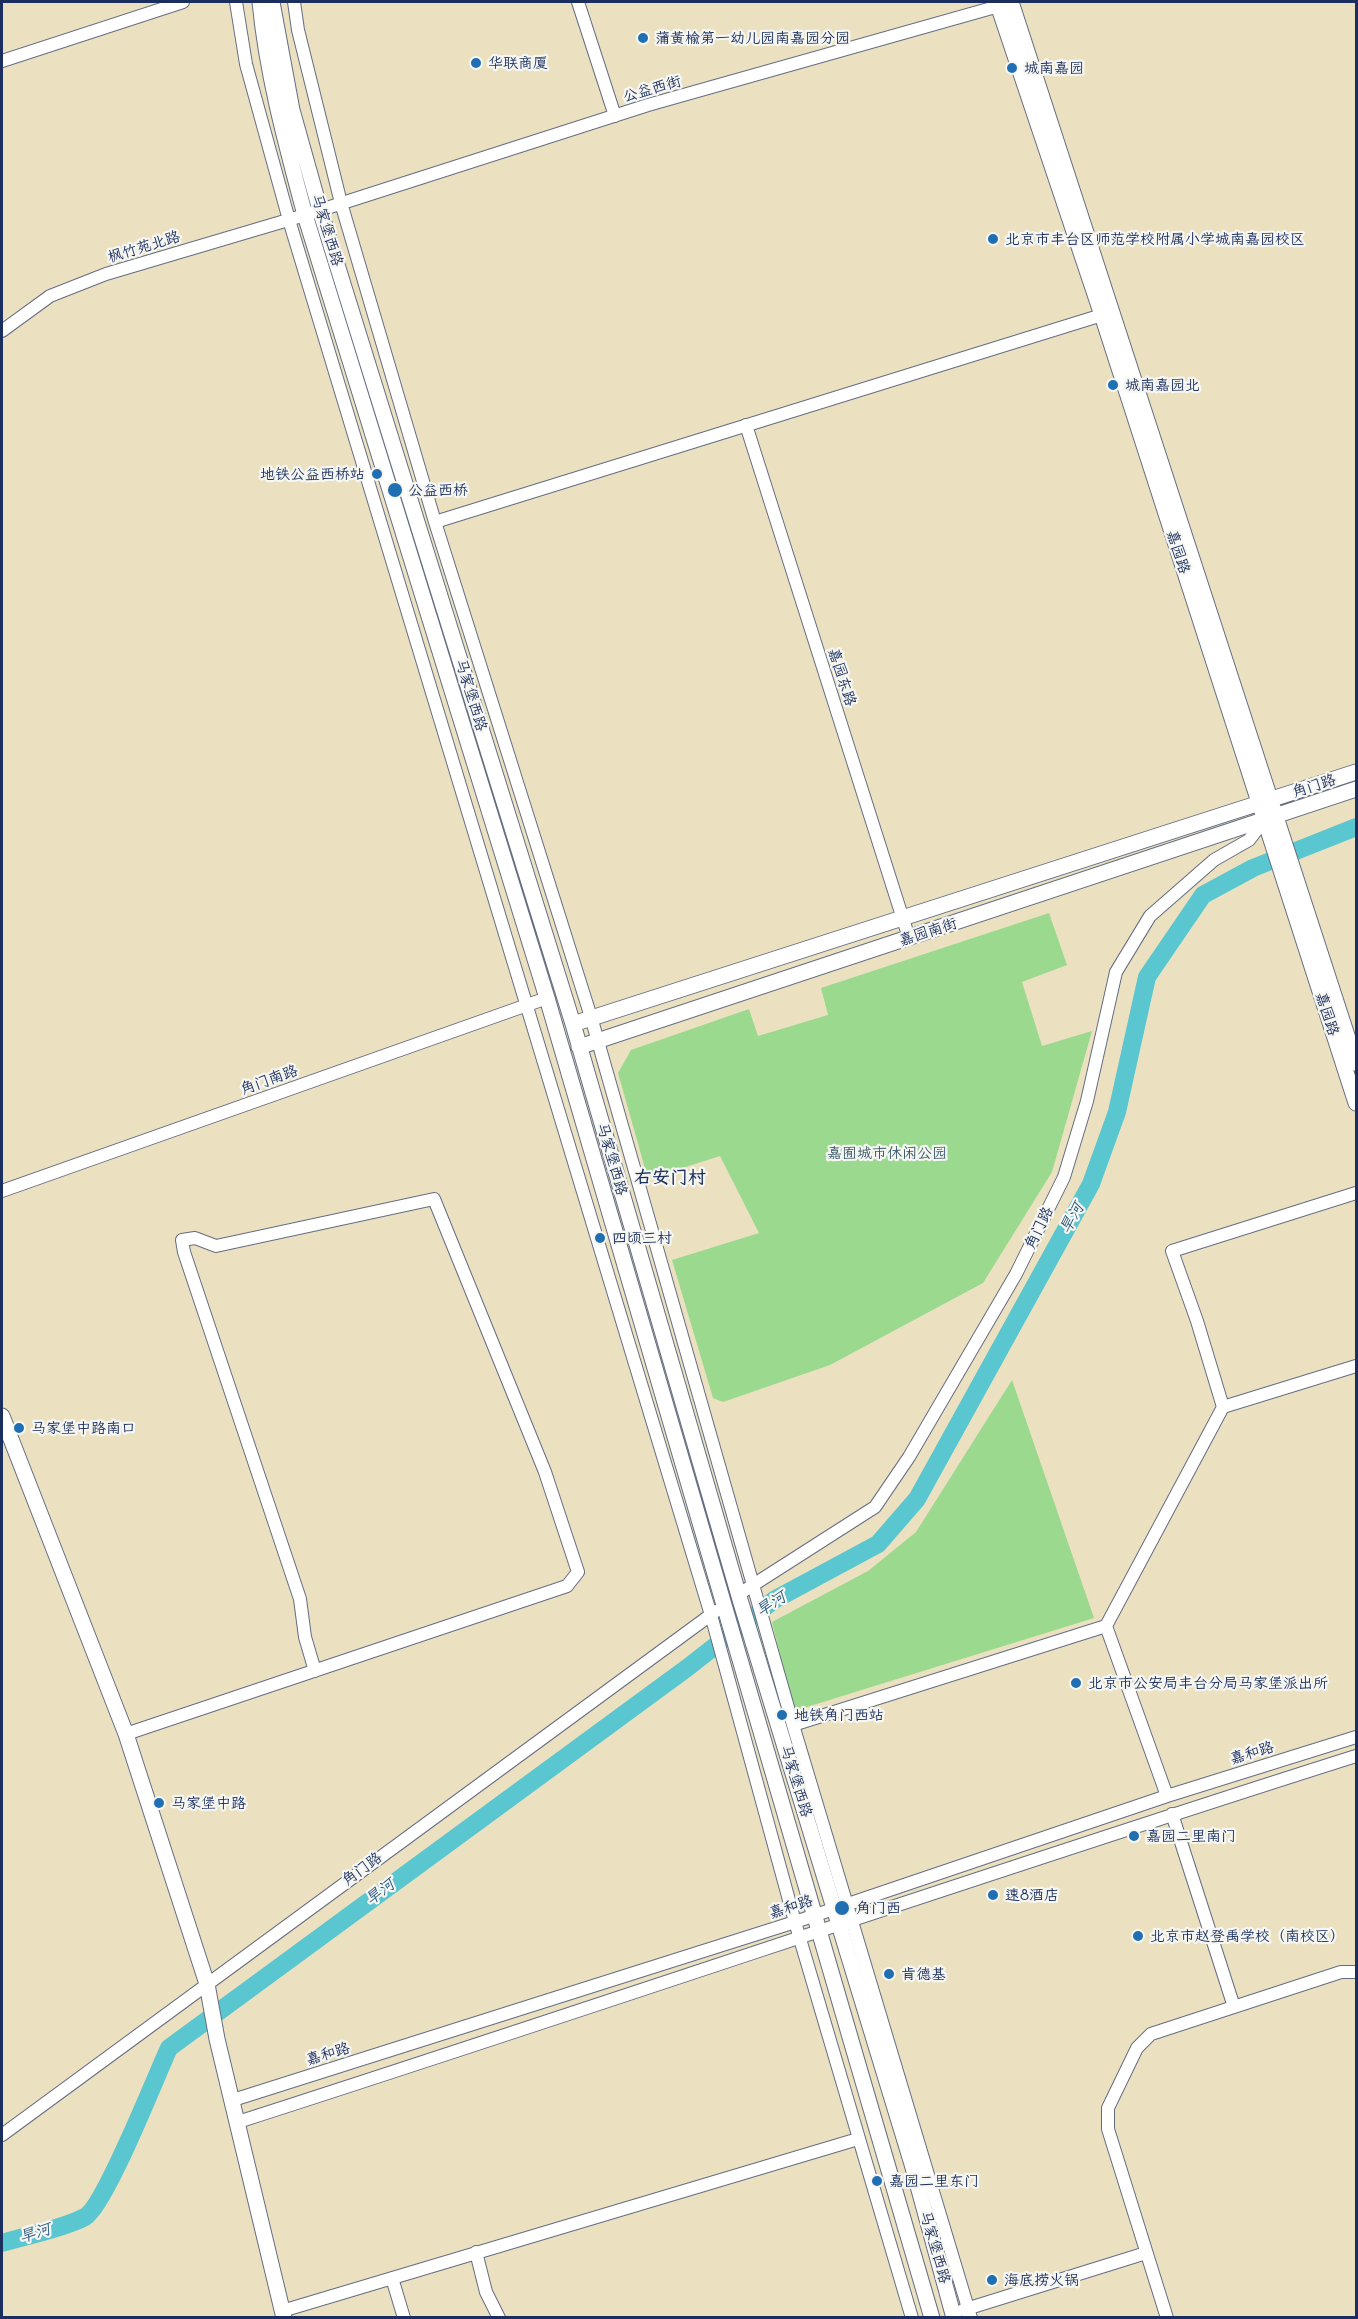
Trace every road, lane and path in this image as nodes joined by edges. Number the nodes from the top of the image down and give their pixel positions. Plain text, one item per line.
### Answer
1 (183, 2) edge
2 (236, 2) edge
3 (260, 2) edge
4 (272, 2) edge
5 (294, 2) edge
6 (578, 2) edge
7 (1004, 3) edge
8 (2, 61) edge
9 (615, 116) junction
10 (341, 203) junction
11 (313, 212) junction
12 (289, 220) junction
13 (1102, 315) junction
14 (2, 332) edge
15 (746, 425) junction
16 (435, 522) junction
17 (1356, 772) edge
18 (1356, 789) edge
19 (1266, 802) junction
20 (1273, 824) junction
21 (1291, 884) junction
22 (904, 918) junction
23 (909, 938) junction
24 (547, 998) junction
25 (524, 1005) junction
26 (591, 1017) junction
27 (573, 1024) junction
28 (598, 1041) junction
29 (579, 1047) junction
30 (1356, 1063) edge
31 (1356, 1103) edge
32 (2, 1191) edge
33 (1356, 1193) edge
34 (1356, 1366) edge
35 (1223, 1407) junction
36 (2, 1416) edge
37 (755, 1586) junction
38 (740, 1598) junction
39 (725, 1609) junction
40 (712, 1620) junction
41 (1106, 1626) junction
42 (315, 1671) junction
43 (793, 1725) junction
44 (126, 1734) junction
45 (1356, 1737) edge
46 (1356, 1756) edge
47 (1167, 1796) junction
48 (1172, 1814) junction
49 (842, 1906) junction
50 (813, 1916) junction
51 (795, 1922) junction
52 (847, 1923) junction
53 (818, 1933) junction
54 (800, 1939) junction
55 (1356, 1972) edge
56 (208, 1988) junction
57 (1234, 2007) junction
58 (233, 2100) junction
59 (238, 2122) junction
60 (2, 2135) edge
61 (858, 2139) junction
62 (476, 2252) junction
63 (1146, 2253) junction
64 (392, 2278) junction
65 (970, 2313) edge
66 (283, 2314) edge
67 (954, 2315) edge
68 (404, 2318) edge
69 (500, 2318) edge
70 (912, 2318) edge
71 (932, 2318) edge
72 (1167, 2318) edge

1 - 8 street
2 - 12 street
3 - 11 main road, 马家堡西路
4 - 11 main road, 马家堡西路
5 - 10 street, 马家堡西路
6 - 9 street
7 - 9 street, 公益西街
7 - 13 main road, 嘉园路
7 - 19 main road, 嘉园路
9 - 10 street, 公益西街
10 - 11 street, 公益西街
10 - 16 street, 马家堡西路
11 - 12 street, 枫竹苑北路
11 - 24 main road, 马家堡西路
11 - 27 main road, 马家堡西路
12 - 14 street, 枫竹苑北路
12 - 25 street
13 - 15 street
13 - 19 main road, 嘉园路
15 - 16 street
15 - 22 street, 嘉园东路
16 - 26 street, 马家堡西路
17 - 19 main road, 角门路
18 - 20 main road, 角门路
19 - 20 main road, 嘉园路
19 - 22 main road, 嘉园南街
20 - 21 main road, 嘉园路
20 - 23 main road, 嘉园南街
20 - 37 street, 角门路
21 - 30 main road, 嘉园路
21 - 31 main road, 嘉园路
22 - 23 street, 嘉园东路
22 - 26 main road, 嘉园南街
23 - 28 main road, 嘉园南街
24 - 25 street, 角门南路
24 - 39 main road, 马家堡西路
25 - 32 street, 角门南路
25 - 40 street
26 - 27 main road, 嘉园南街
26 - 28 street, 马家堡西路
27 - 29 main road, 马家堡西路
28 - 29 main road, 嘉园南街
28 - 37 street, 马家堡西路
29 - 38 main road, 马家堡西路
33 - 35 street
34 - 35 street
35 - 41 street
36 - 44 main road
37 - 38 street, 角门路
37 - 43 street, 马家堡西路
38 - 49 main road, 马家堡西路
39 - 40 street, 角门路
39 - 50 main road, 马家堡西路
40 - 51 street
40 - 56 street, 角门路
41 - 43 street
41 - 47 street
42 - 42 street
42 - 44 street
43 - 49 street, 马家堡西路
44 - 56 main road
45 - 47 street, 嘉和路
46 - 48 street
47 - 49 street, 嘉和路
48 - 52 street
48 - 57 street
49 - 50 street, 嘉和路
49 - 52 main road, 马家堡西路
50 - 51 street, 嘉和路
50 - 53 main road, 马家堡西路
51 - 54 street
51 - 58 street, 嘉和路
52 - 53 street
52 - 65 street, 马家堡西路
52 - 67 main road, 马家堡西路
53 - 54 street
53 - 71 main road, 马家堡西路
54 - 59 street
54 - 61 street
55 - 57 street
56 - 58 main road
56 - 60 street, 角门路
57 - 63 street
58 - 59 main road
59 - 66 main road
61 - 62 street
61 - 70 street
62 - 64 street
62 - 69 street
63 - 65 street
63 - 72 street
64 - 66 street
64 - 68 street
65 - 67 street

